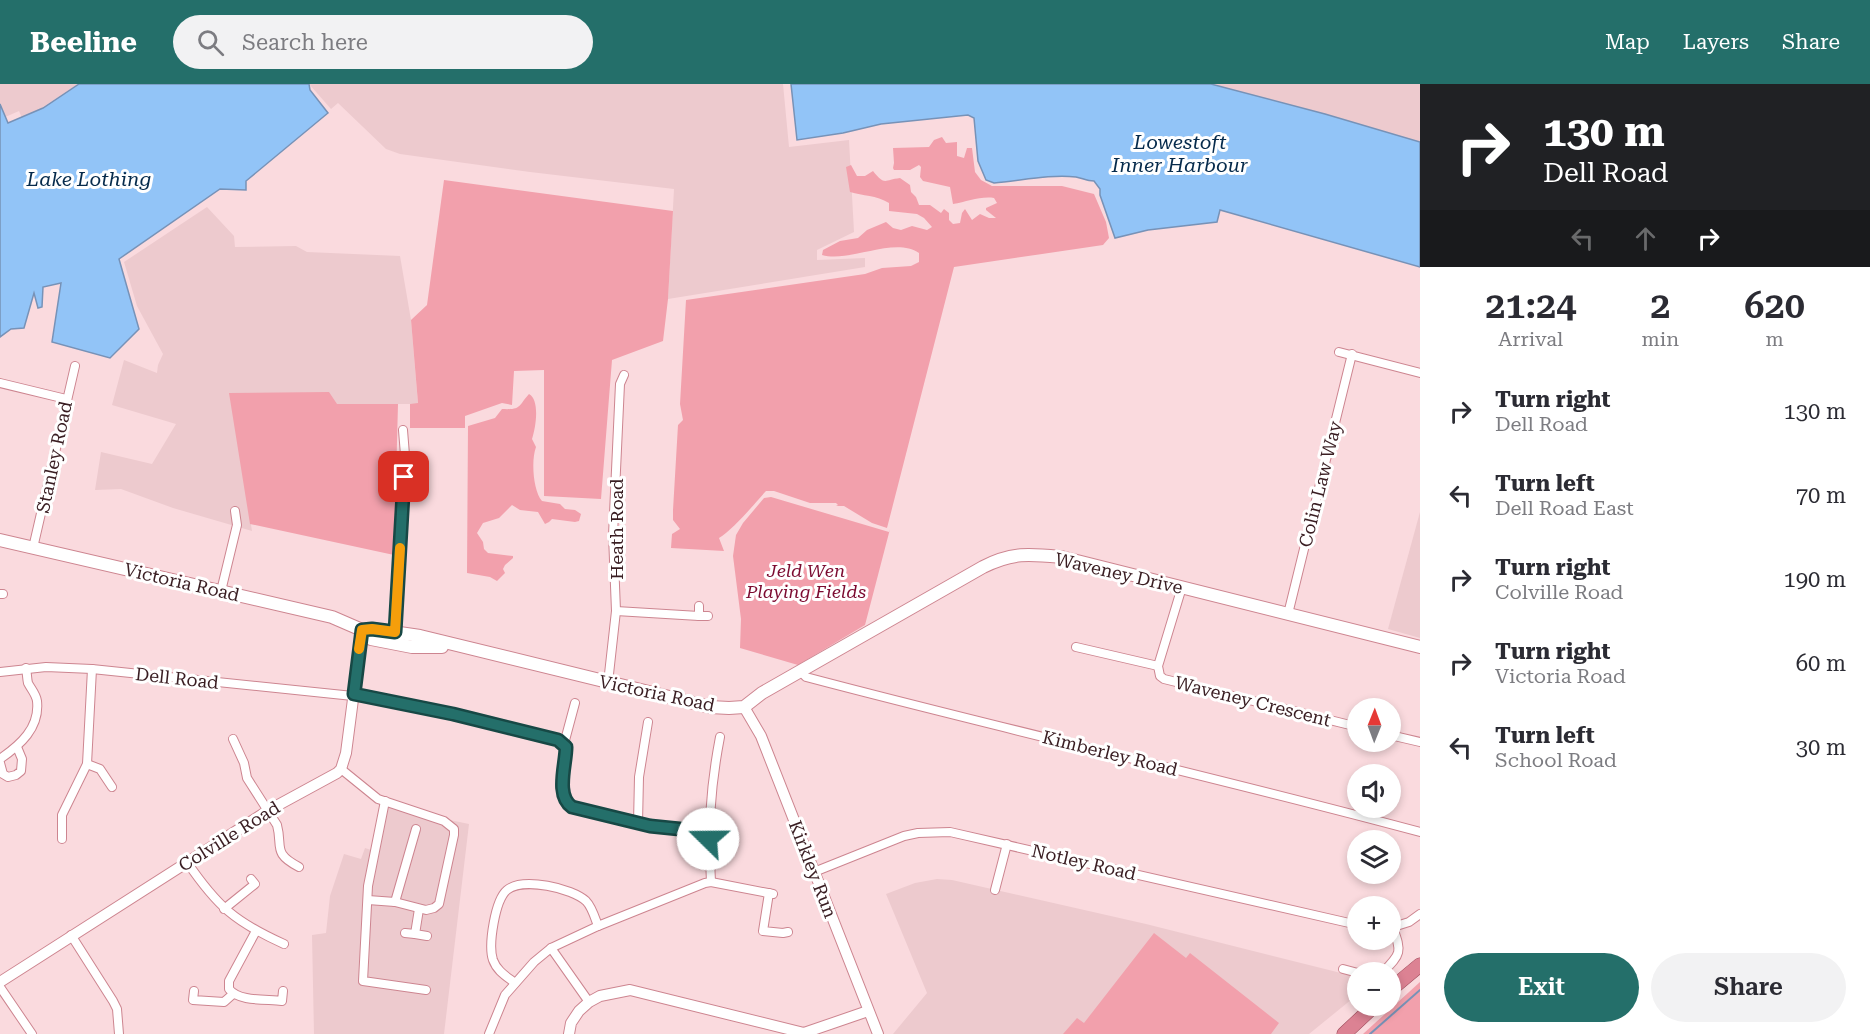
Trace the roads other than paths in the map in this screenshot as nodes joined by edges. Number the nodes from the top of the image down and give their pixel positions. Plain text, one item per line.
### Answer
1 (1339, 352) dead end
2 (1352, 354) junction
3 (75, 366) dead end
4 (1420, 373) edge
5 (624, 375) dead end
6 (0, 383) edge
7 (66, 399) junction
8 (403, 430) dead end
9 (235, 511) dead end
10 (0, 540) edge
11 (33, 548) junction
12 (1182, 587) junction
13 (221, 591) junction
14 (699, 606) dead end
15 (616, 611) junction
16 (1288, 614) junction
17 (699, 616) junction
18 (708, 616) dead end
19 (362, 630) junction
20 (395, 632) junction
21 (1077, 647) dead end
22 (1420, 647) edge
23 (465, 649) junction
24 (1158, 666) junction
25 (26, 668) junction
26 (92, 669) junction
27 (0, 672) edge
28 (801, 672) junction
29 (608, 683) junction
30 (353, 695) junction
31 (574, 703) dead end
32 (744, 706) junction
33 (648, 722) dead end
34 (1347, 724) edge
35 (720, 737) dead end
36 (1401, 738) edge
37 (233, 739) dead end
38 (1420, 742) edge
39 (564, 744) junction
40 (17, 747) junction
41 (0, 761) edge
42 (87, 764) junction
43 (341, 769) junction
44 (112, 787) dead end
45 (386, 801) junction
46 (269, 810) junction
47 (638, 823) junction
48 (416, 829) dead end
49 (709, 832) junction
50 (1420, 832) edge
51 (62, 839) dead end
52 (1007, 844) junction
53 (187, 862) junction
54 (299, 867) dead end
55 (814, 872) junction
56 (711, 882) junction
57 (255, 884) dead end
58 (995, 890) dead end
59 (368, 900) junction
60 (395, 902) junction
61 (224, 909) junction
62 (418, 909) junction
63 (1420, 914) edge
64 (1347, 922) edge
65 (1401, 925) edge
66 (598, 926) junction
67 (255, 931) junction
68 (788, 932) dead end
69 (405, 933) dead end
70 (415, 934) junction
71 (71, 935) junction
72 (427, 936) dead end
73 (284, 944) dead end
74 (551, 948) junction
75 (1420, 965) edge
76 (1343, 969) dead end
77 (1347, 970) edge
78 (1401, 981) edge
79 (0, 982) edge
80 (515, 983) junction
81 (0, 987) edge
82 (426, 990) dead end
83 (194, 991) dead end
84 (283, 991) dead end
85 (233, 994) junction
86 (589, 1002) junction
87 (868, 1011) junction
88 (1363, 1016) edge
89 (32, 1034) edge
90 (119, 1034) edge
91 (489, 1034) edge
92 (569, 1034) edge
93 (878, 1034) edge
94 (1344, 1034) edge

1 - 2 street
2 - 4 street
2 - 16 street, Colin Law Way
3 - 7 street, Stanley Road
5 - 15 street, Heath Road
6 - 7 street
7 - 11 street, Stanley Road
8 - 20 street
9 - 13 street
10 - 11 main road, Victoria Road
11 - 13 main road, Victoria Road
12 - 16 main road, Waveney Drive
12 - 24 street, Waveney Crescent
12 - 28 main road, Waveney Drive
13 - 19 main road, Victoria Road
14 - 17 street
15 - 17 street
15 - 29 street, Heath Road
16 - 22 main road, Waveney Drive
17 - 18 street
19 - 20 main road, Victoria Road
19 - 23 main road, Victoria Road
19 - 30 street
20 - 23 main road, Victoria Road
21 - 24 street, Waveney Crescent
23 - 29 main road, Victoria Road
24 - 34 street, Waveney Crescent
25 - 26 street, Dell Road
25 - 27 street, Dell Road
25 - 40 street
26 - 30 street, Dell Road
26 - 42 street
28 - 32 main road, Waveney Drive
28 - 50 street, Kimberley Road
29 - 32 main road, Victoria Road
30 - 39 street, Dell Road
30 - 43 street
31 - 39 street
32 - 55 street, Kirkley Run
33 - 47 street
35 - 49 street
36 - 38 street
37 - 46 street
39 - 47 street
40 - 41 street
40 - 41 street
42 - 44 street
42 - 51 street
43 - 45 street
43 - 46 street, Colville Road
45 - 59 street
45 - 62 street
46 - 53 street, Colville Road
46 - 54 street
47 - 49 street
48 - 60 street
49 - 56 street
52 - 55 street, Notley Road
52 - 58 street
52 - 64 street, Notley Road
53 - 61 street
53 - 71 street, Colville Road
55 - 87 street, Kirkley Run
56 - 66 street
56 - 68 street
57 - 61 street
59 - 60 street
59 - 82 street
60 - 62 street
61 - 67 street
62 - 70 street
63 - 65 street
66 - 74 street
66 - 80 street
67 - 73 street
67 - 85 street
69 - 70 street
70 - 72 street
71 - 79 street, Colville Road
71 - 90 street
74 - 80 street
74 - 86 street
75 - 78 highway
76 - 77 street
80 - 91 street
81 - 89 street
83 - 85 street
84 - 85 street
86 - 87 street
86 - 92 street
87 - 93 street, Kirkley Run
88 - 94 highway

